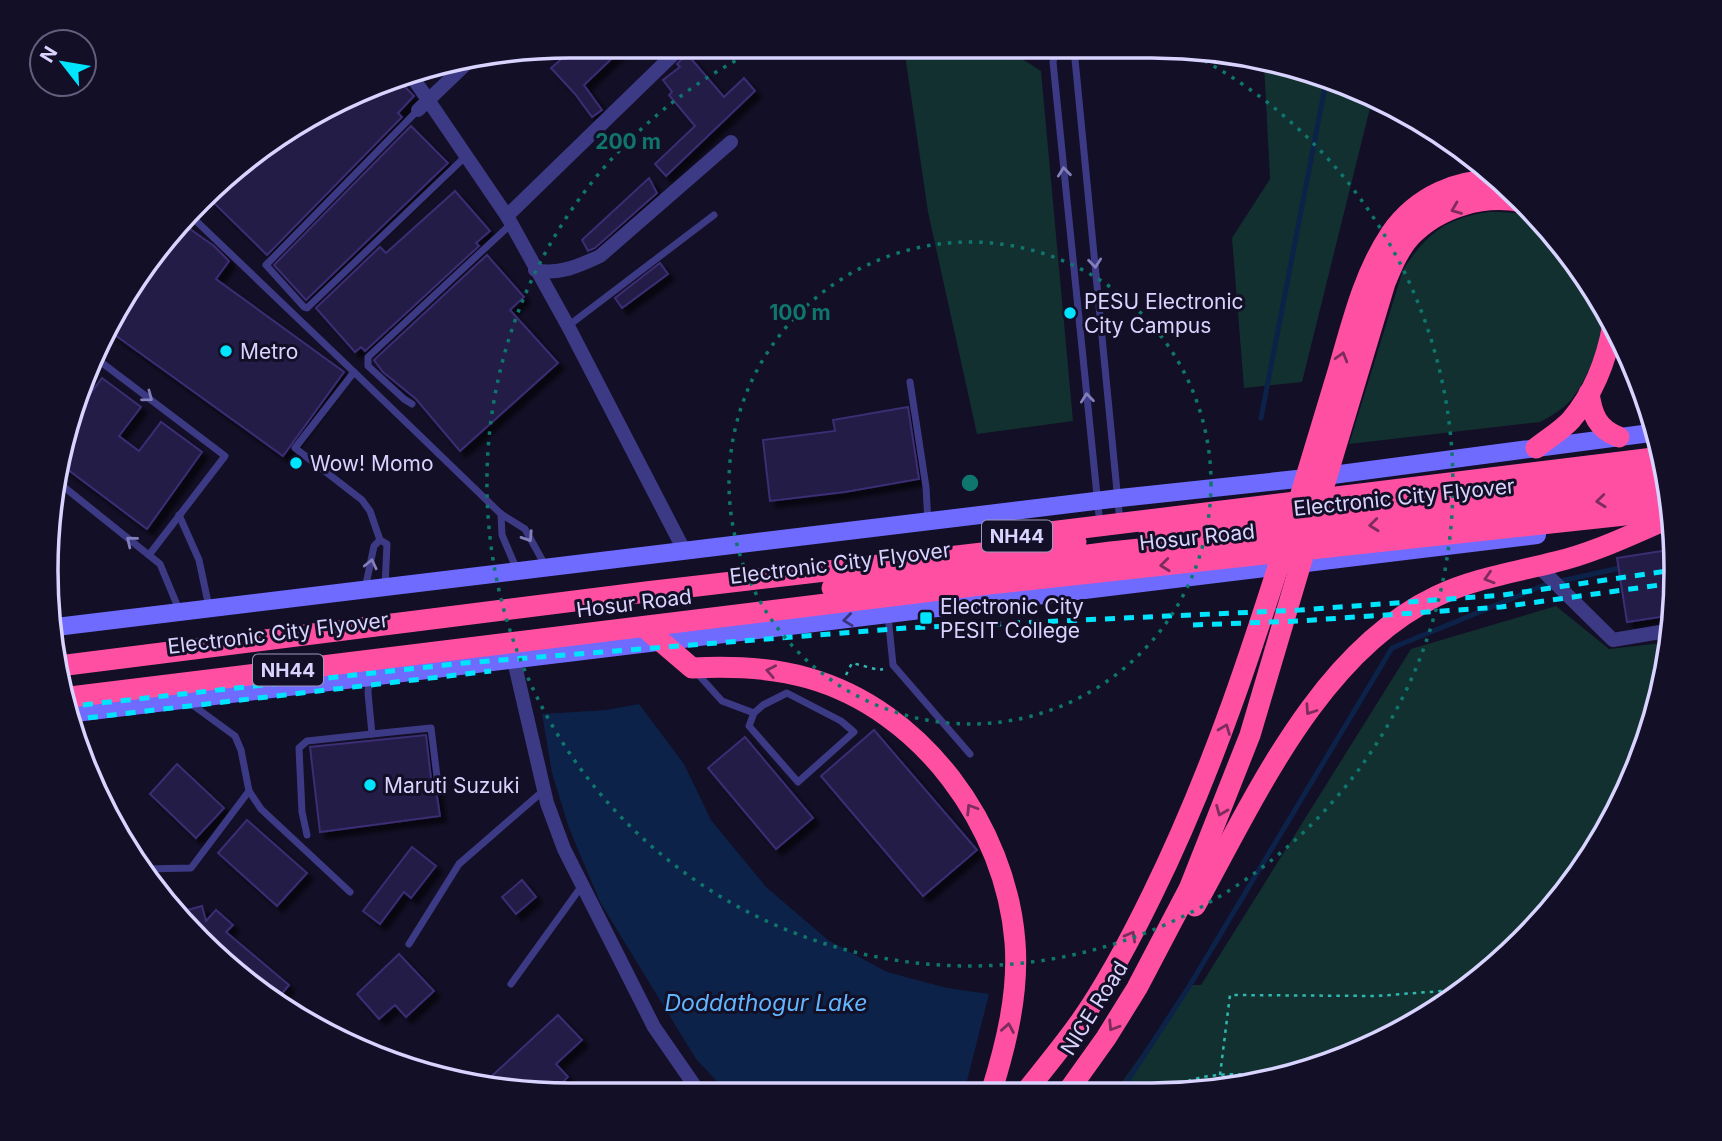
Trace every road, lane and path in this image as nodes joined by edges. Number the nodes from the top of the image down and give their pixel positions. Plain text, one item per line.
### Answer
1 (669, 58) edge
2 (1054, 58) edge
3 (1075, 58) edge
4 (459, 70) edge
5 (414, 83) edge
6 (423, 105) junction
7 (731, 142) dead end
8 (466, 156) junction
9 (1486, 181) edge
10 (1505, 199) edge
11 (714, 215) dead end
12 (509, 220) junction
13 (196, 221) edge
14 (535, 270) junction
15 (568, 326) junction
16 (1610, 341) edge
17 (102, 363) edge
18 (354, 372) junction
19 (909, 382) dead end
20 (1589, 393) junction
21 (412, 404) dead end
22 (1333, 424) junction
23 (1646, 434) edge
24 (1619, 437) junction
25 (1536, 448) junction
26 (1651, 458) edge
27 (1655, 475) edge
28 (65, 488) edge
29 (1658, 495) edge
30 (1120, 498) junction
31 (1099, 502) junction
32 (502, 514) junction
33 (179, 515) junction
34 (1661, 516) edge
35 (1661, 516) edge
36 (1661, 520) edge
37 (928, 522) junction
38 (1110, 524) junction
39 (380, 540) junction
40 (685, 552) junction
41 (149, 555) junction
42 (1538, 566) junction
43 (547, 568) junction
44 (518, 572) junction
45 (385, 588) junction
46 (364, 590) junction
47 (209, 609) junction
48 (180, 612) junction
49 (888, 615) junction
50 (644, 626) junction
51 (61, 627) edge
52 (1269, 630) junction
53 (1660, 632) edge
54 (662, 643) junction
55 (65, 655) edge
56 (514, 661) junction
57 (67, 665) edge
58 (893, 665) junction
59 (692, 668) junction
60 (845, 675) dead end
61 (369, 678) junction
62 (71, 683) edge
63 (74, 697) edge
64 (191, 699) junction
65 (78, 713) edge
66 (754, 713) junction
67 (372, 734) junction
68 (970, 754) dead end
69 (437, 777) dead end
70 (544, 789) junction
71 (248, 791) junction
72 (307, 835) dead end
73 (154, 869) edge
74 (582, 887) junction
75 (350, 892) dead end
76 (409, 944) dead end
77 (1160, 946) junction
78 (511, 984) dead end
79 (1445, 991) edge
80 (1220, 1074) junction
81 (1243, 1075) edge
82 (1188, 1082) edge
83 (693, 1083) edge
84 (994, 1083) edge
85 (1032, 1083) edge
86 (1074, 1083) edge

1 - 12 street
31 -> 2 lane
3 -> 30 lane
4 - 6 street
5 - 6 street
6 - 8 street
6 - 8 lane
7 - 14 street
8 - 12 street
22 -> 9 highway
10 -> 22 highway
11 - 15 lane
12 - 14 street
12 - 21 lane
13 - 18 lane
14 - 15 street
15 - 40 street
16 - 20 highway
17 -> 33 lane
18 - 32 lane
18 - 39 lane
19 - 37 lane
20 - 24 highway
20 - 25 highway
22 - 52 highway
23 - 24 street
24 - 25 street
25 - 30 street
26 - 38 highway, Hosur Road / NH44
27 - 57 highway, Electronic City Flyover
41 -> 28 lane
29 -> 62 highway, Electronic City Flyover
30 - 31 street
30 - 38 lane
31 - 37 street
31 - 38 lane
32 -> 43 lane
32 - 44 lane
33 - 41 lane
33 - 47 lane
34 - 49 street, Hosur Road
35 -> 50 highway, Hosur Road / NH44
36 - 42 highway
37 - 40 street
38 - 55 highway, Hosur Road / NH44
39 - 45 lane
46 -> 39 lane
40 - 43 street
41 - 48 lane
42 - 53 street
42 -> 77 highway
43 - 44 street
44 - 45 street
45 - 46 street
46 - 47 street
47 - 48 street
48 - 51 street
49 -> 54 street, Hosur Road
49 - 58 lane
50 - 54 highway
50 - 63 highway, Hosur Road / NH44
52 -> 77 highway
85 -> 52 highway
54 - 56 street, Hosur Road
54 - 59 highway
56 - 61 street, Hosur Road
56 - 70 street
58 - 60 path
58 - 68 lane
59 - 66 lane
84 -> 59 highway
61 - 64 street, Hosur Road
61 - 67 lane
64 - 65 street, Hosur Road
64 - 71 lane
66 - 66 lane
67 - 69 lane
67 - 72 lane
70 - 74 street
70 - 76 lane
71 - 73 lane
71 - 75 lane
74 - 78 lane
74 - 83 street
77 -> 86 highway, NICE Road
79 - 80 path
80 - 81 path
80 - 82 path

